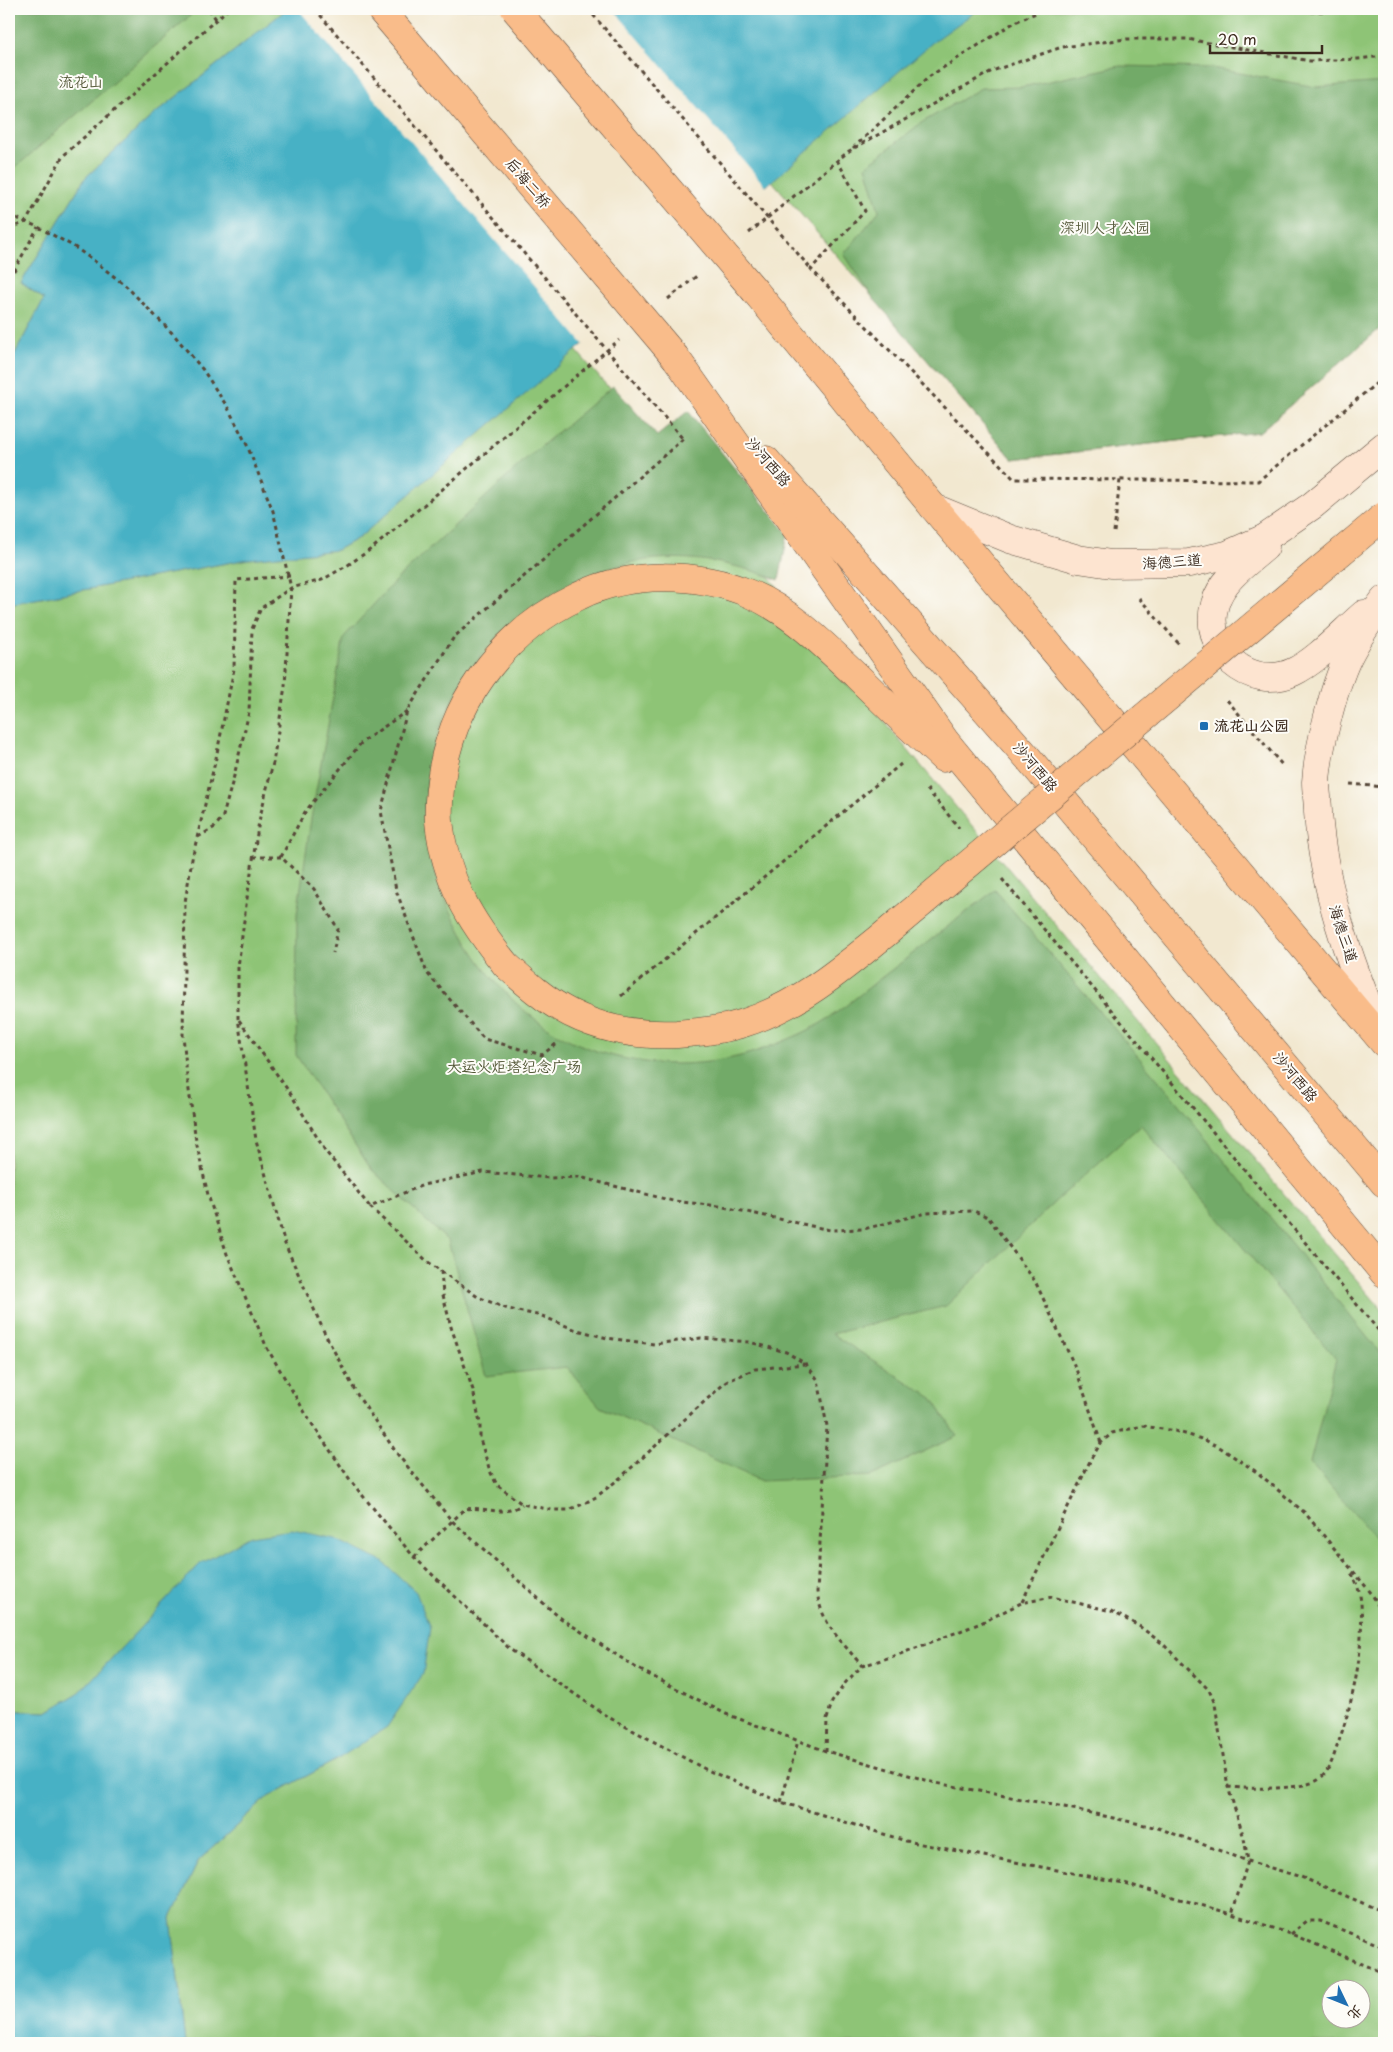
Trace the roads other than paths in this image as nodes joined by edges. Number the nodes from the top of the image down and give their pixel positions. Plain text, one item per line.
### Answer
1 (380, 9) edge
2 (515, 9) edge
3 (676, 358) junction
4 (1384, 446) edge
5 (1313, 505) junction
6 (934, 508) junction
7 (1384, 516) edge
8 (1384, 598) edge
9 (1008, 818) junction
10 (1383, 1041) edge
11 (1384, 1183) edge
12 (1384, 1273) edge

1 - 3 main road, 后海二桥, bridge
2 - 6 main road, bridge
3 - 9 main road
3 - 11 main road, 沙河西路
4 - 5 main road, 海德三道
5 - 6 main road, 海德三道
5 - 8 main road
6 - 10 main road
7 - 9 main road, bridge
8 - 10 main road, 海德三道
9 - 12 main road

